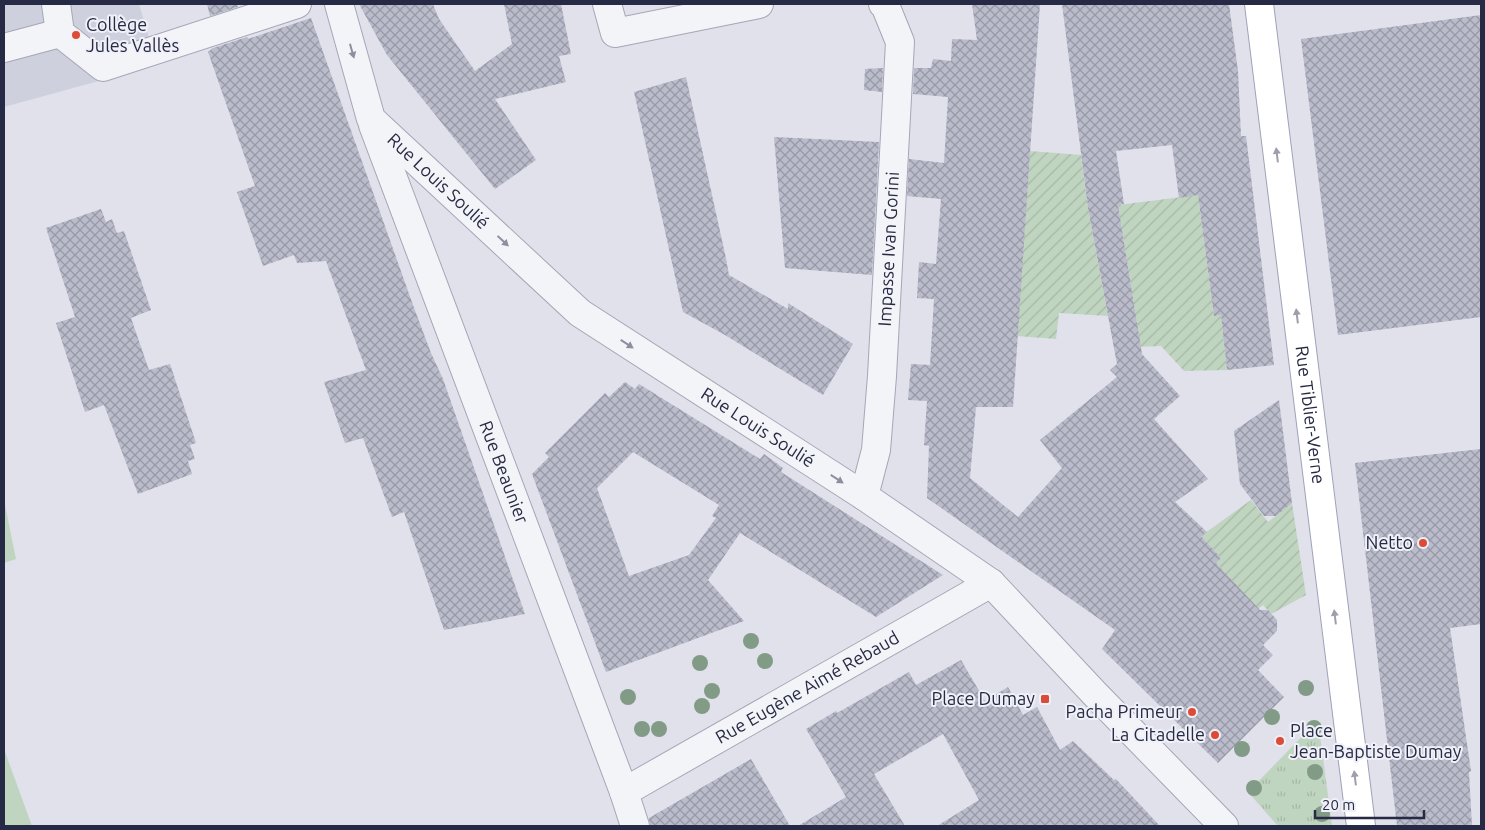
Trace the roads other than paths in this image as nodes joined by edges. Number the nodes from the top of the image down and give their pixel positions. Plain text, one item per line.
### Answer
1 (56, 4) edge
2 (297, 4) edge
3 (338, 4) edge
4 (607, 4) edge
5 (759, 4) edge
6 (883, 4) edge
7 (1259, 4) edge
8 (60, 33) junction
9 (4, 48) edge
10 (371, 119) junction
11 (864, 496) junction
12 (991, 583) junction
13 (624, 792) junction
14 (635, 826) edge
15 (1224, 826) edge
16 (1361, 826) edge

1 - 8 street
2 - 8 street
3 -> 10 street
4 - 5 street
6 - 11 street, Impasse Ivan Gorini
16 -> 7 main road, Rue Tiblier-Verne
8 - 9 street
10 -> 11 street, Rue Louis Soulié
10 - 13 street, Rue Beaunier
11 - 12 street, Rue Louis Soulié
12 - 13 street, Rue Eugène Aimé Rebaud
12 - 15 street, Rue Louis Soulié
13 - 14 street, Rue Beaunier

